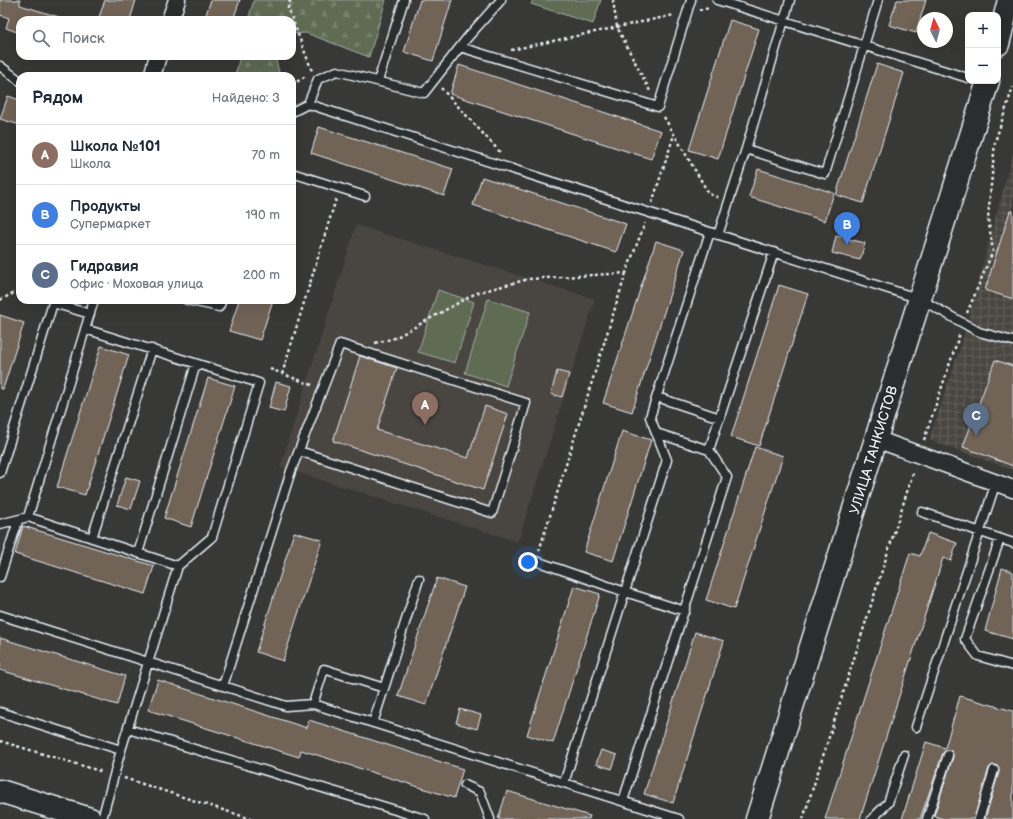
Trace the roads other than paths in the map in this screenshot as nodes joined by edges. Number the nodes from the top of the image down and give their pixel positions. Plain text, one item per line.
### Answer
1 (177, 0) edge
2 (404, 0) edge
3 (501, 0) edge
4 (691, 0) edge
5 (717, 0) edge
6 (790, 0) edge
7 (878, 0) edge
8 (1009, 11) edge
9 (171, 16) edge
10 (784, 20) junction
11 (1001, 35) edge
12 (865, 45) junction
13 (460, 47) junction
14 (157, 60) edge
15 (0, 66) edge
16 (153, 72) edge
17 (965, 76) edge
18 (16, 78) edge
19 (378, 81) junction
20 (979, 84) edge
21 (308, 104) junction
22 (296, 110) edge
23 (746, 149) junction
24 (296, 174) edge
25 (365, 196) dead end
26 (710, 232) junction
27 (718, 235) junction
28 (774, 252) junction
29 (920, 299) junction
30 (53, 304) edge
31 (62, 304) edge
32 (93, 304) edge
33 (205, 304) edge
34 (220, 304) edge
35 (90, 314) junction
36 (85, 328) junction
37 (1013, 341) edge
38 (152, 350) junction
39 (196, 364) junction
40 (657, 397) junction
41 (720, 418) junction
42 (656, 433) junction
43 (876, 439) junction
44 (709, 450) junction
45 (299, 451) junction
46 (0, 473) edge
47 (996, 482) junction
48 (1013, 489) edge
49 (922, 512) dead end
50 (28, 517) junction
51 (18, 521) junction
52 (0, 524) edge
53 (979, 532) junction
54 (92, 538) junction
55 (1000, 539) junction
56 (1013, 543) edge
57 (138, 553) junction
58 (536, 561) road end
59 (178, 566) junction
60 (0, 577) edge
61 (419, 579) dead end
62 (625, 592) junction
63 (685, 611) junction
64 (0, 615) edge
65 (148, 663) junction
66 (1013, 666) edge
67 (223, 686) junction
68 (384, 688) junction
69 (313, 704) junction
70 (0, 712) edge
71 (373, 723) junction
72 (916, 727) dead end
73 (128, 729) junction
74 (121, 750) junction
75 (904, 755) dead end
76 (948, 755) dead end
77 (994, 770) dead end
78 (564, 783) junction
79 (465, 785) dead end
80 (0, 791) edge
81 (623, 802) junction
82 (90, 819) edge
83 (102, 819) edge
84 (425, 819) edge
85 (490, 819) edge
86 (679, 819) edge
87 (757, 819) edge
88 (872, 819) edge
89 (927, 819) edge
90 (979, 819) edge

1 - 9 street
2 - 19 lane
3 - 13 lane
4 - 13 lane
5 - 10 lane
6 - 10 lane
7 - 12 lane
8 - 11 main road
10 - 12 lane
10 - 23 lane
12 - 17 lane
12 - 23 lane
13 - 19 lane
14 - 16 street
15 - 18 lane
19 - 21 lane
20 - 29 main road, УЛИЦА ТАНКИСТОВ
21 - 22 lane
21 - 26 lane
23 - 27 lane
24 - 25 lane
26 - 27 lane
26 - 40 lane
27 - 28 lane
28 - 29 lane
28 - 41 lane
29 - 37 lane
29 - 43 main road, УЛИЦА ТАНКИСТОВ
30 - 46 lane
31 - 35 lane
32 - 35 lane
33 - 34 lane
35 - 36 lane
36 - 38 lane
36 - 50 lane
38 - 39 lane
38 - 54 lane
39 - 57 lane
39 - 59 lane
40 - 41 lane
40 - 42 lane
41 - 44 lane
42 - 44 lane
42 - 62 lane
43 - 47 street
43 - 87 main road, УЛИЦА ТАНКИСТОВ
44 - 63 lane
45 - 45 lane
45 - 67 lane
47 - 48 street
47 - 53 lane
49 - 53 lane
50 - 51 lane
50 - 54 lane
51 - 52 lane
51 - 60 lane
53 - 55 lane
53 - 72 lane
54 - 57 lane
55 - 56 lane
55 - 66 lane
57 - 59 lane
58 - 62 lane
59 - 65 lane
61 - 68 lane
62 - 63 lane
62 - 78 lane
63 - 81 lane
64 - 65 lane
65 - 67 lane
65 - 73 lane
67 - 69 lane
68 - 69 lane
68 - 71 lane
69 - 71 lane
70 - 74 lane
71 - 78 lane
73 - 74 lane
73 - 84 lane
74 - 83 lane
75 - 88 lane
76 - 89 lane
77 - 90 lane
78 - 81 lane
79 - 85 lane
80 - 82 main road
81 - 86 lane

